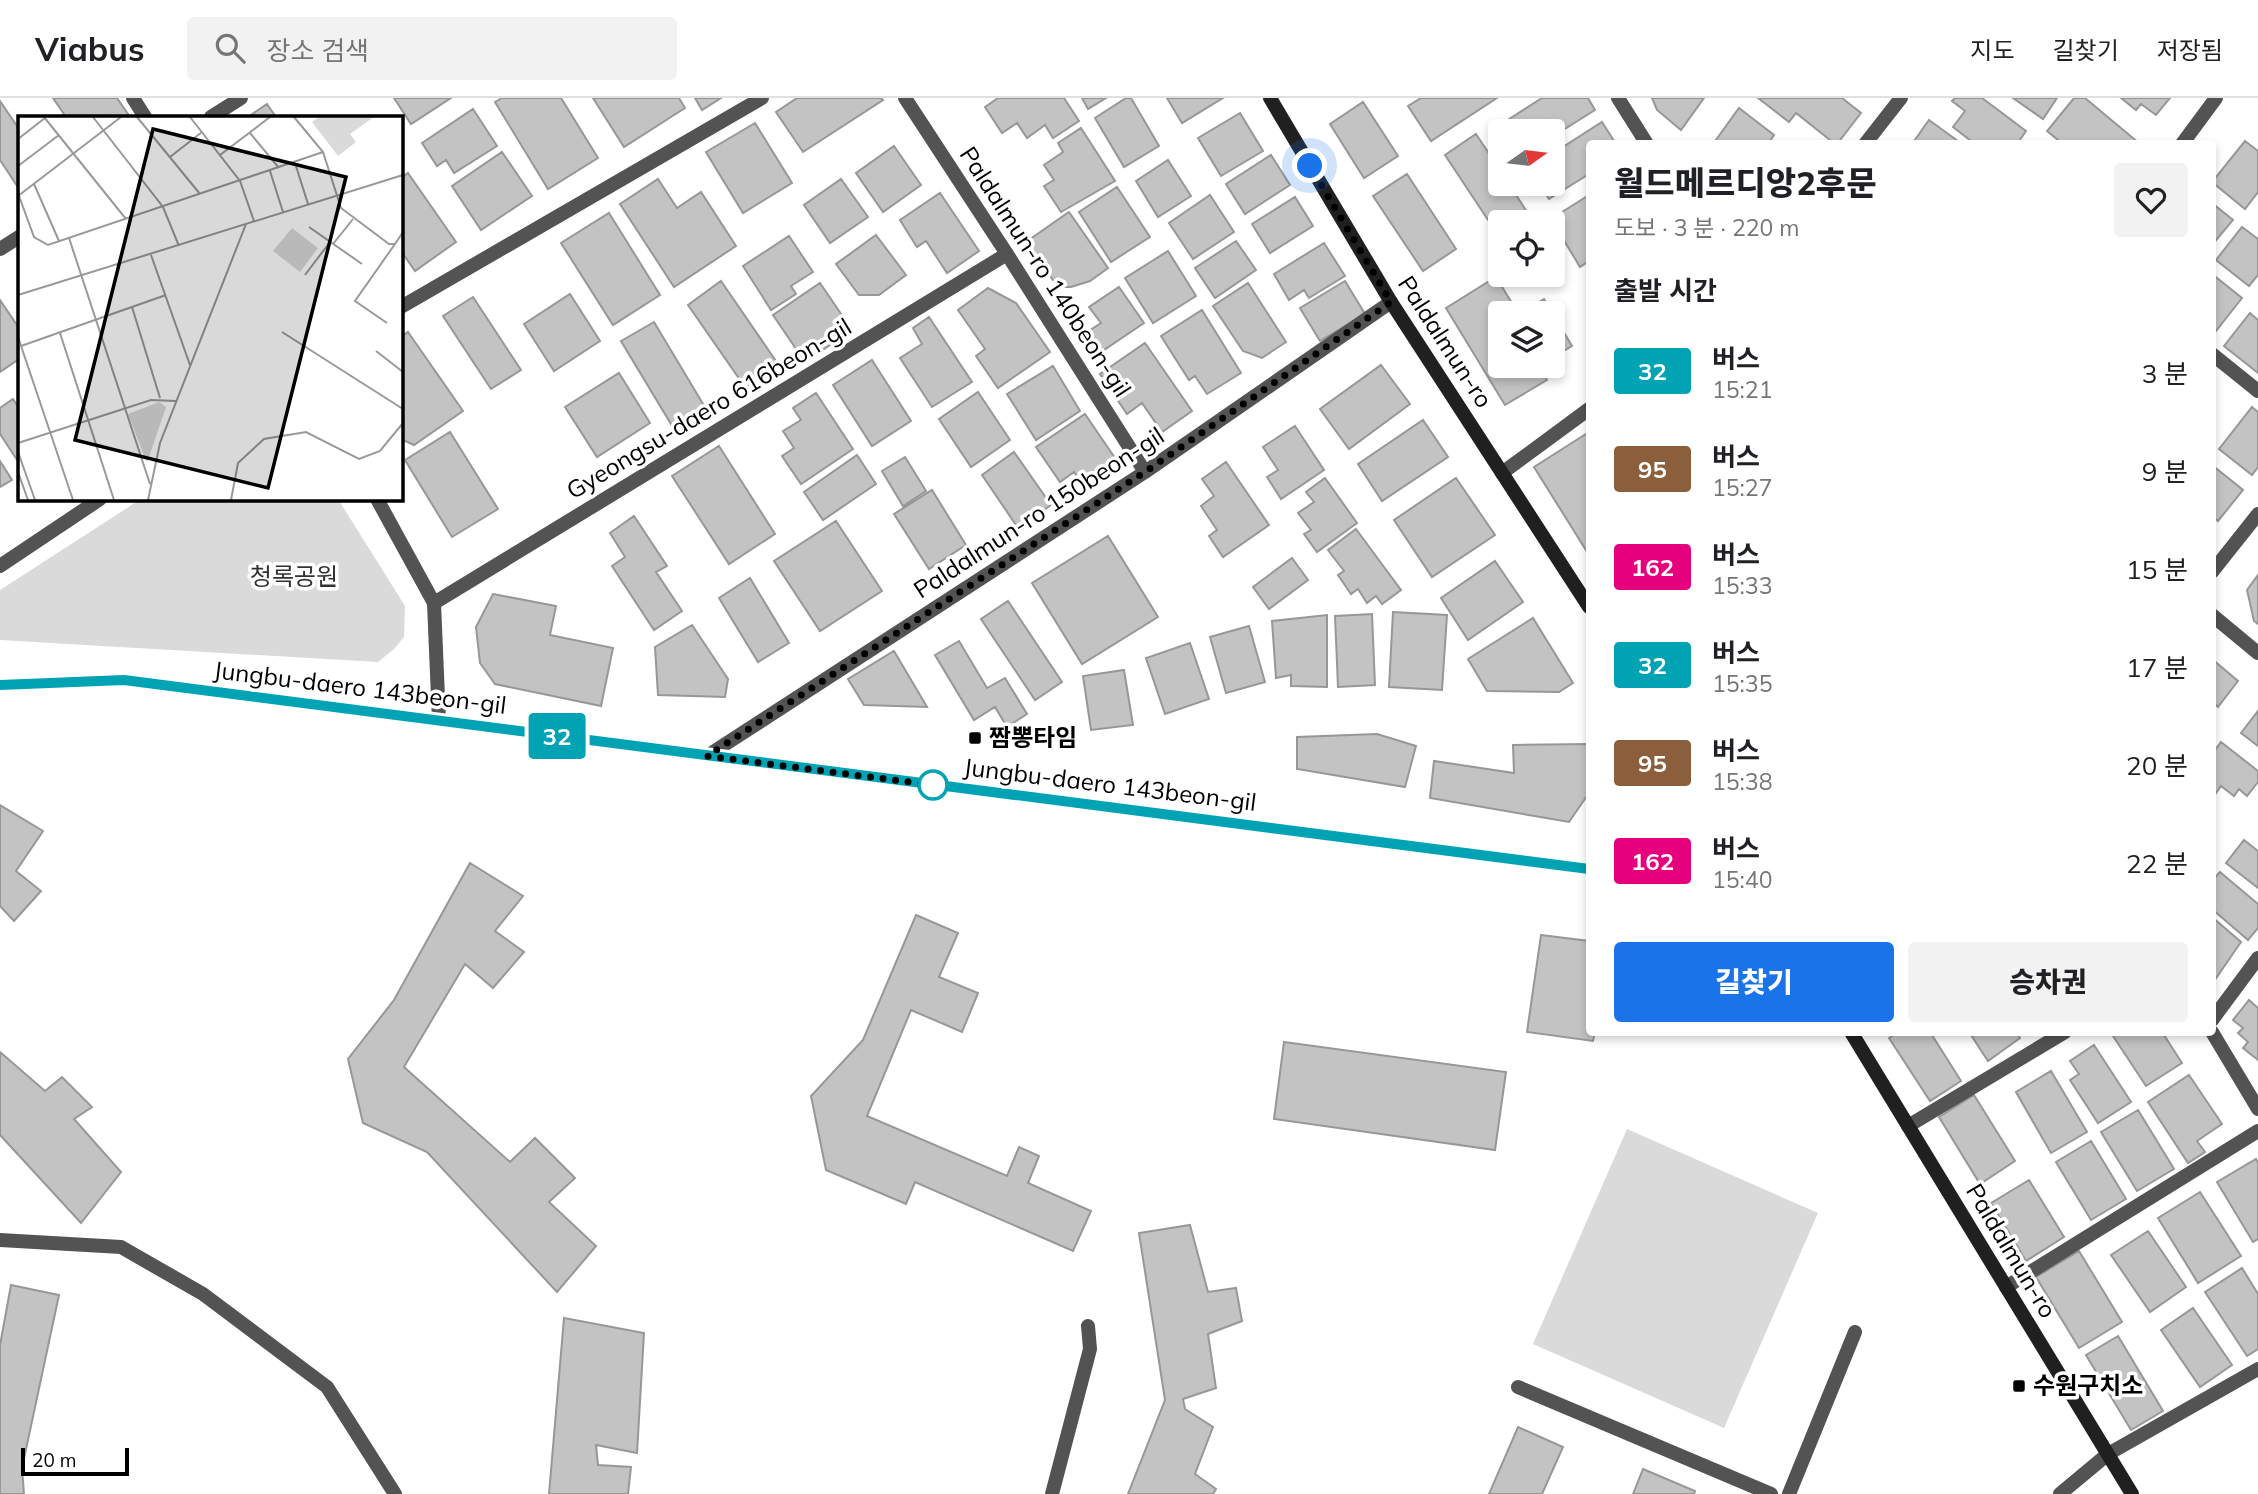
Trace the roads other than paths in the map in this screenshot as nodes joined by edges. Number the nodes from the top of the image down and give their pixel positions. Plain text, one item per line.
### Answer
1 (133, 98) edge
2 (241, 98) edge
3 (762, 98) edge
4 (905, 98) edge
5 (1270, 98) edge
6 (1618, 98) edge
7 (1901, 98) edge
8 (2216, 98) edge
9 (144, 116) edge
10 (213, 116) edge
11 (1644, 140) edge
12 (1868, 140) edge
13 (2185, 140) edge
14 (18, 238) edge
15 (0, 249) edge
16 (1007, 254) junction
17 (1391, 302) junction
18 (402, 306) edge
19 (2216, 357) edge
20 (2258, 391) edge
21 (1586, 411) edge
22 (1145, 472) junction
23 (1502, 472) junction
24 (99, 500) edge
25 (378, 500) edge
26 (2258, 514) edge
27 (0, 566) edge
28 (2216, 567) edge
29 (1586, 602) edge
30 (434, 603) junction
31 (2216, 618) edge
32 (2258, 653) edge
33 (0, 685) edge
34 (439, 721) junction
35 (707, 756) junction
36 (1586, 869) edge
37 (2258, 958) edge
38 (2216, 1015) edge
39 (1853, 1036) edge
40 (2058, 1036) edge
41 (2214, 1036) edge
42 (2258, 1109) edge
43 (1908, 1126) junction
44 (2258, 1131) edge
45 (0, 1240) edge
46 (2006, 1287) junction
47 (1088, 1326) dead end
48 (1855, 1332) dead end
49 (2258, 1368) edge
50 (1518, 1387) dead end
51 (2108, 1454) junction
52 (395, 1494) edge
53 (1052, 1494) edge
54 (1771, 1494) edge
55 (1789, 1494) edge
56 (2060, 1494) edge
57 (2132, 1494) edge

1 - 9 street
2 - 10 street
3 - 18 street
4 - 16 street, Paldalmun-ro 140beon-gil
5 - 17 street, Paldalmun-ro
6 - 11 street
7 - 12 street
8 - 13 street
14 - 15 street
16 - 22 street, Paldalmun-ro 140beon-gil
16 - 30 street, Gyeongsu-daero 616beon-gil
17 - 22 street, Paldalmun-ro 150beon-gil
17 - 23 street, Paldalmun-ro
19 - 20 street
21 - 23 street
22 - 35 street, Paldalmun-ro 150beon-gil
23 - 29 street, Paldalmun-ro
24 - 27 street
25 - 30 street
26 - 28 street
30 - 34 street
31 - 32 street
33 - 34 street, Jungbu-daero 143beon-gil
34 - 35 street, Jungbu-daero 143beon-gil
35 - 36 street, Jungbu-daero 143beon-gil
37 - 38 street
39 - 43 street, Paldalmun-ro
40 - 43 street
41 - 42 street
43 - 46 street, Paldalmun-ro
44 - 46 street
45 - 52 street
46 - 51 street, Paldalmun-ro
47 - 53 street
48 - 55 street
49 - 51 street
50 - 54 street
51 - 56 street
51 - 57 street, Paldalmun-ro

